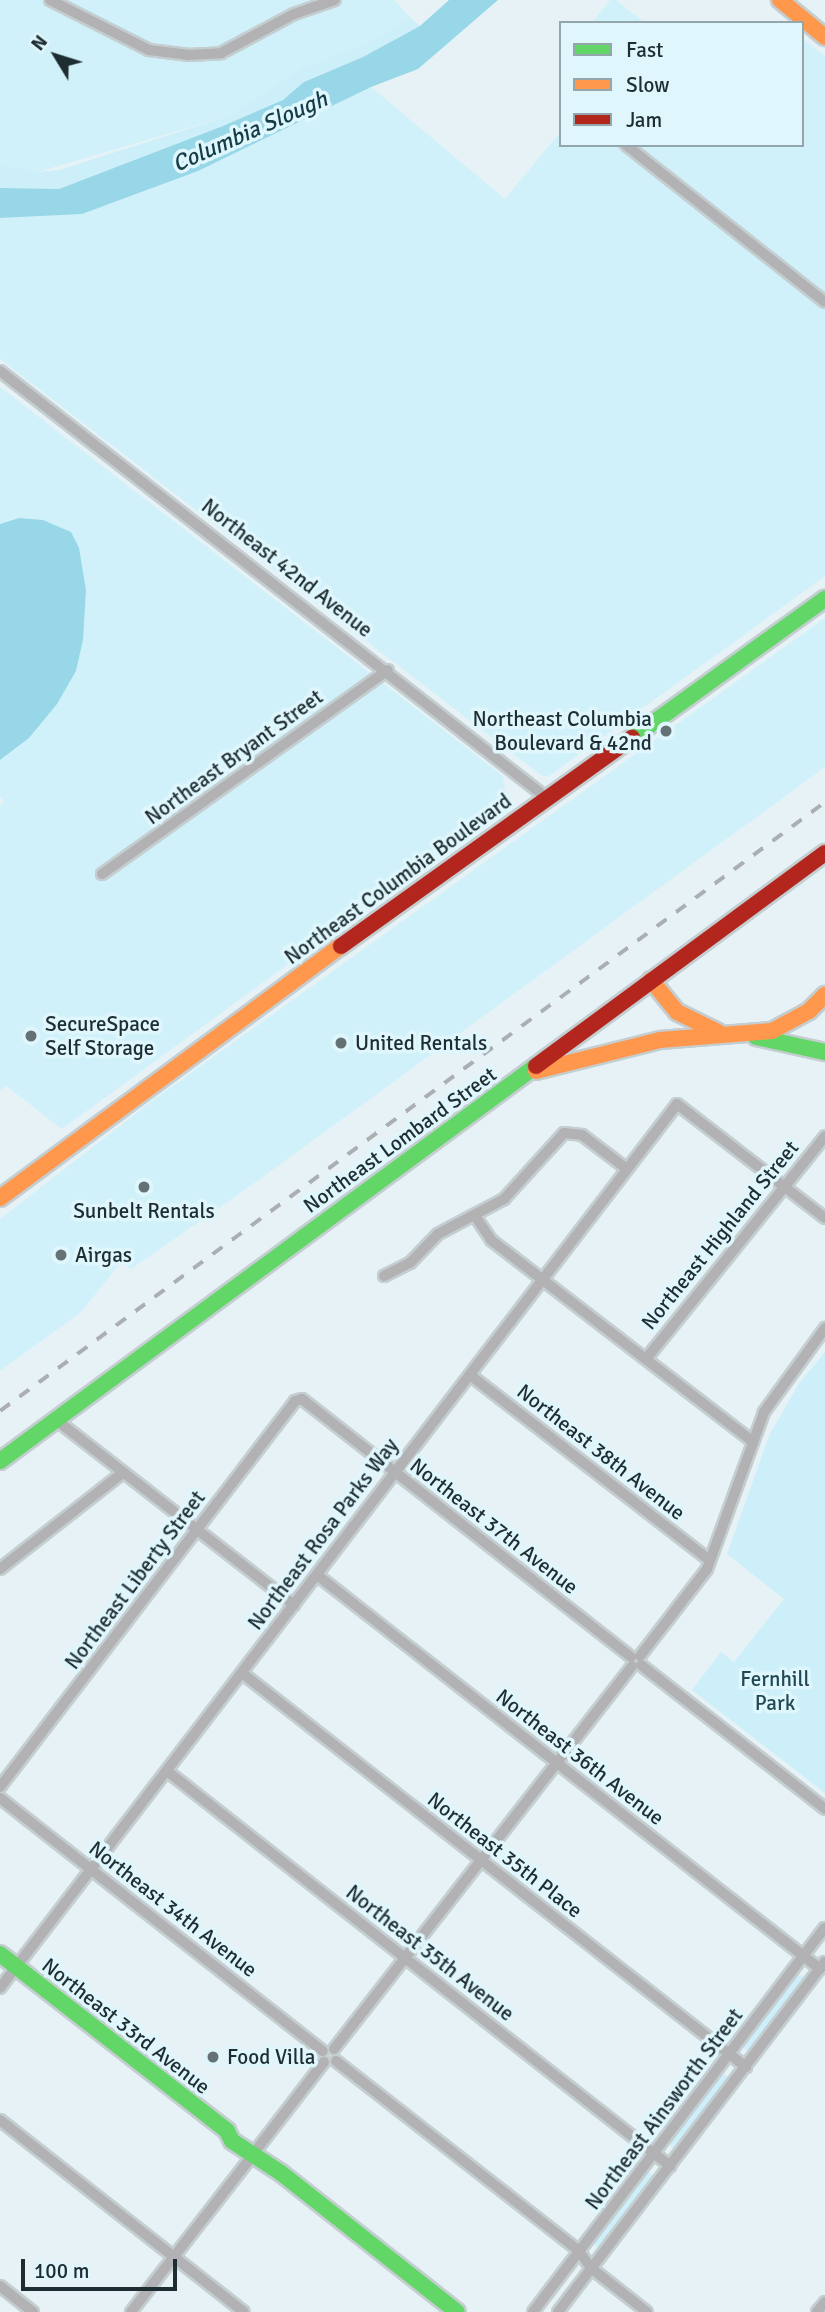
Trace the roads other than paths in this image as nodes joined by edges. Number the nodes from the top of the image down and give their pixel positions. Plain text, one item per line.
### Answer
1 (50, 0) edge
2 (335, 0) edge
3 (780, 0) edge
4 (825, 37) edge
5 (629, 147) edge
6 (825, 302) edge
7 (0, 371) edge
8 (825, 599) edge
9 (388, 670) junction
10 (547, 798) junction
11 (825, 853) edge
12 (102, 874) dead end
13 (651, 980) junction
14 (825, 995) edge
15 (741, 1035) junction
16 (825, 1052) edge
17 (524, 1074) junction
18 (825, 1136) edge
19 (627, 1169) junction
20 (784, 1186) junction
21 (0, 1198) edge
22 (475, 1216) junction
23 (825, 1218) edge
24 (384, 1276) dead end
25 (542, 1279) junction
26 (825, 1328) edge
27 (646, 1359) junction
28 (470, 1375) junction
29 (302, 1399) joint
30 (55, 1419) junction
31 (752, 1441) junction
32 (0, 1461) edge
33 (395, 1473) junction
34 (121, 1474) junction
35 (197, 1531) junction
36 (709, 1560) junction
37 (0, 1569) edge
38 (317, 1575) junction
39 (294, 1605) junction
40 (636, 1661) junction
41 (242, 1673) junction
42 (557, 1763) junction
43 (167, 1770) junction
44 (0, 1787) edge
45 (0, 1798) edge
46 (825, 1810) edge
47 (481, 1861) junction
48 (92, 1869) junction
49 (825, 1928) edge
50 (0, 1954) edge
51 (804, 1956) junction
52 (405, 1958) junction
53 (822, 1965) edge
54 (16, 1967) junction
55 (0, 1988) edge
56 (729, 2054) junction
57 (329, 2056) junction
58 (746, 2067) junction
59 (0, 2120) edge
60 (254, 2152) junction
61 (654, 2153) junction
62 (670, 2166) junction
63 (579, 2251) junction
64 (174, 2257) junction
65 (591, 2268) junction
66 (0, 2286) edge
67 (825, 2302) edge
68 (33, 2312) edge
69 (131, 2312) edge
70 (244, 2312) edge
71 (457, 2312) edge
72 (533, 2312) edge
73 (558, 2312) edge
74 (647, 2312) edge
75 (817, 2312) edge

1 - 2 street
3 - 4 main road
5 - 6 street
7 - 9 street, Northeast 42nd Avenue
8 - 10 main road, Northeast Columbia Boulevard
9 - 10 street, Northeast 42nd Avenue
9 - 12 street, Northeast Bryant Street
10 - 21 main road, Northeast Columbia Boulevard
11 - 13 main road, Northeast Lombard Street
13 - 15 main road
13 - 17 main road, Northeast Lombard Street
14 - 15 main road
15 - 16 main road
15 - 17 main road
17 - 30 main road, Northeast Lombard Street
18 - 20 street, Northeast Highland Street
19 - 20 street, Northeast Rosa Parks Way
19 - 22 street
19 - 25 street, Northeast Rosa Parks Way
20 - 23 street
20 - 27 street, Northeast Highland Street
22 - 24 street
22 - 25 street
25 - 27 street
25 - 28 street, Northeast Rosa Parks Way
26 - 31 street
27 - 31 street
28 - 33 street, Northeast Rosa Parks Way
28 - 36 street, Northeast 38th Avenue
29 - 33 street, Northeast 37th Avenue
29 - 35 street, Northeast Liberty Street
30 - 32 main road, Northeast Lombard Street
30 - 34 street
31 - 36 street
33 - 38 street, Northeast Rosa Parks Way
33 - 40 street, Northeast 37th Avenue
34 - 35 street
34 - 37 street
35 - 39 street
35 - 44 street, Northeast Liberty Street
36 - 40 street
38 - 39 street, Northeast Rosa Parks Way
38 - 42 street, Northeast 36th Avenue
39 - 41 street, Northeast Rosa Parks Way
40 - 42 street
40 - 46 street, Northeast 37th Avenue
41 - 43 street, Northeast Rosa Parks Way
41 - 47 street, Northeast 35th Place
42 - 47 street
42 - 51 street, Northeast 36th Avenue
43 - 48 street, Northeast Rosa Parks Way
43 - 52 street, Northeast 35th Avenue
45 - 48 street, Northeast 34th Avenue
47 - 52 street
47 - 56 street, Northeast 35th Place
48 - 54 street, Northeast Rosa Parks Way
48 - 57 street, Northeast 34th Avenue
49 - 51 street, Northeast Ainsworth Street
50 - 54 main road, Northeast 33rd Avenue
51 - 53 street, Northeast 36th Avenue
51 - 56 street, Northeast Ainsworth Street
52 - 57 street
52 - 61 street, Northeast 35th Avenue
53 - 58 street, Northeast Ainsworth Street
54 - 55 street, Northeast Rosa Parks Way
54 - 60 main road, Northeast 33rd Avenue
56 - 58 street, Northeast 35th Place
56 - 61 street, Northeast Ainsworth Street
57 - 60 street
57 - 63 street, Northeast 34th Avenue
58 - 62 street, Northeast Ainsworth Street
59 - 64 street
60 - 64 street
60 - 71 main road, Northeast 33rd Avenue
61 - 62 street, Northeast 35th Avenue
61 - 63 street, Northeast Ainsworth Street
62 - 65 street, Northeast Ainsworth Street
63 - 65 street, Northeast 34th Avenue
63 - 72 street, Northeast Ainsworth Street
64 - 69 street
64 - 70 street
65 - 73 street, Northeast Ainsworth Street
65 - 74 street, Northeast 34th Avenue
66 - 68 street
67 - 75 street

